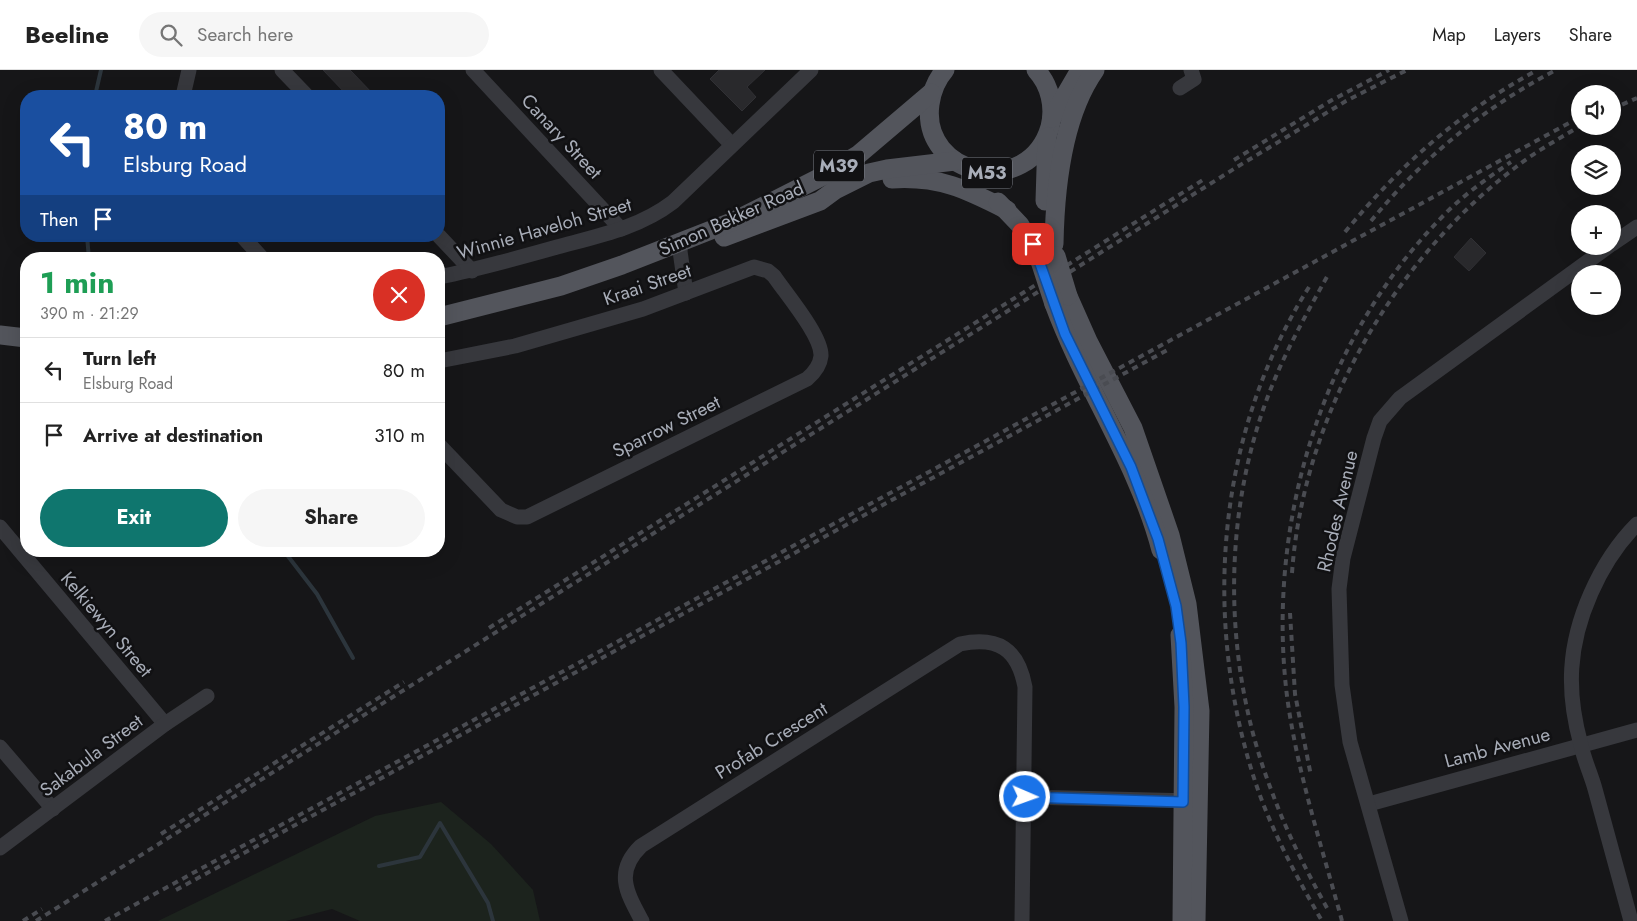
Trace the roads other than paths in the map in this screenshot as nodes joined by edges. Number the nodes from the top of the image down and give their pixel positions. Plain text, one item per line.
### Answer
1 (188, 70) edge
2 (282, 70) edge
3 (473, 70) edge
4 (661, 70) edge
5 (811, 70) edge
6 (945, 70) edge
7 (1036, 70) edge
8 (1080, 70) edge
9 (1095, 70) edge
10 (1191, 70) edge
11 (1180, 88) dead end
12 (184, 90) edge
13 (301, 90) edge
14 (931, 93) junction
15 (1052, 118) junction
16 (1046, 138) junction
17 (732, 145) junction
18 (960, 164) junction
19 (820, 201) junction
20 (1007, 210) junction
21 (1637, 227) edge
22 (621, 229) junction
23 (1621, 238) edge
24 (247, 242) edge
25 (445, 242) edge
26 (680, 246) junction
27 (257, 252) edge
28 (1050, 254) junction
29 (1597, 255) edge
30 (472, 271) junction
31 (445, 277) edge
32 (686, 293) junction
33 (445, 315) edge
34 (0, 335) edge
35 (20, 337) edge
36 (821, 356) joint
37 (445, 360) edge
38 (445, 451) edge
39 (1637, 524) edge
40 (0, 528) edge
41 (20, 552) edge
42 (24, 557) edge
43 (207, 696) dead end
44 (165, 724) junction
45 (1637, 730) edge
46 (1580, 745) junction
47 (0, 747) edge
48 (1025, 797) junction
49 (1192, 801) junction
50 (1369, 804) junction
51 (52, 809) junction
52 (0, 848) edge
53 (642, 921) edge
54 (1022, 921) edge
55 (1182, 921) edge
56 (1196, 921) edge
57 (1401, 921) edge
58 (1631, 921) edge

1 - 12 street
2 - 13 street
3 - 22 street, Canary Street
4 - 17 street
5 - 17 street, Winnie Haveloh Street
6 - 14 main road, M53
7 - 15 main road, M53
8 - 15 main road, M53
9 - 28 main road
10 - 11 street
14 - 18 main road, M53
14 - 26 main road, Simon Bekker Road / M39
15 - 16 main road, M53
16 - 18 main road, M53
16 - 28 main road, M53
17 - 22 street, Winnie Haveloh Street
18 - 19 main road, Simon Bekker Road / M39
18 - 20 main road, M53
19 - 20 main road
19 - 26 main road, Simon Bekker Road / M39
20 - 28 main road, M53
21 - 23 street
22 - 30 street, Winnie Haveloh Street
24 - 27 street
25 - 30 street
26 - 32 street
26 - 33 main road, Simon Bekker Road / M39
28 - 49 main road, M53, bridge
29 - 50 street, Rhodes Avenue
30 - 31 street, Winnie Haveloh Street
32 - 36 street, Kraai Street
32 - 37 street, Kraai Street
34 - 35 main road
36 - 38 street, Sparrow Street
39 - 46 street
40 - 41 street, Kelkiewyn Street
42 - 44 street, Kelkiewyn Street
43 - 44 street, Sakabula Street
44 - 51 street, Sakabula Street
45 - 46 street, Lamb Avenue
46 - 50 street, Lamb Avenue
46 - 58 street
47 - 51 street
48 - 49 street
48 - 53 street, Profab Crescent
48 - 54 street
49 - 55 main road, M53
49 - 56 main road, M53
50 - 57 street, Rhodes Avenue
51 - 52 street, Sakabula Street

